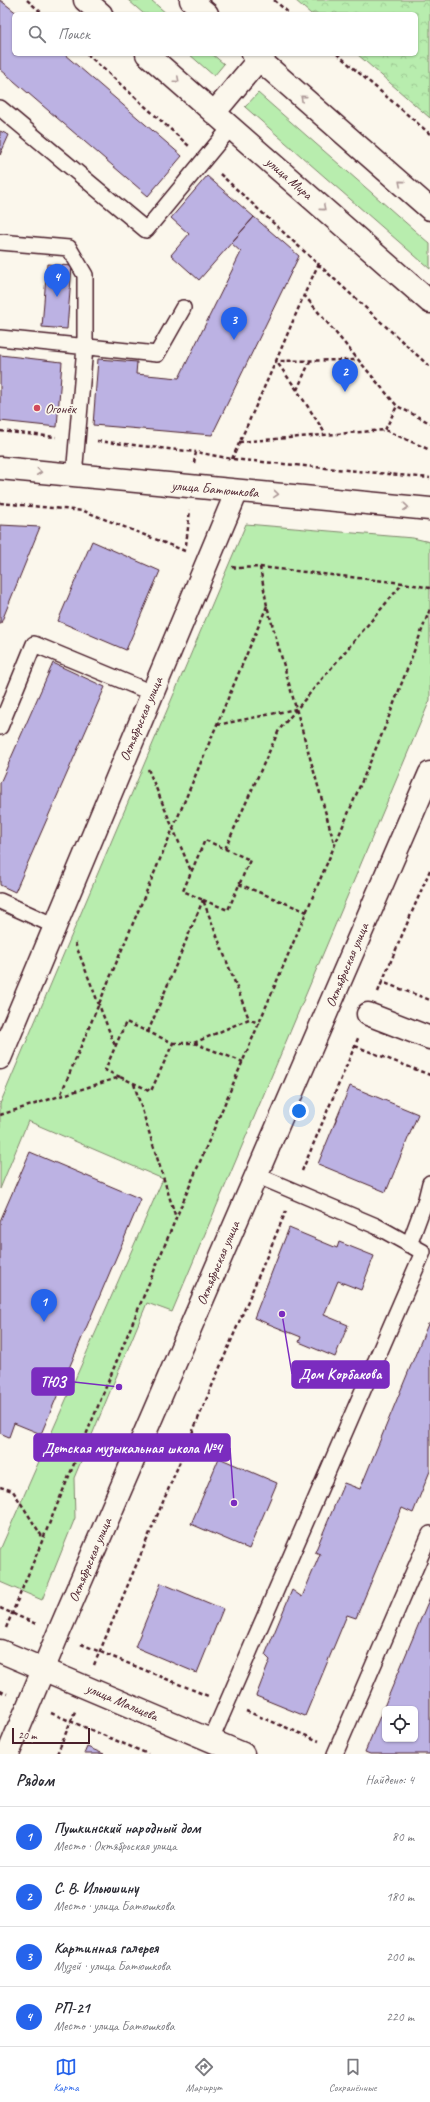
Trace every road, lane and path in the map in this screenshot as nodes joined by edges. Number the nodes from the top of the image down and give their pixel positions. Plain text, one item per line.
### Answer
1 (27, 0) edge
2 (85, 0) edge
3 (192, 0) edge
4 (274, 0) edge
5 (41, 12) edge
6 (99, 12) edge
7 (205, 12) edge
8 (288, 12) edge
9 (89, 56) edge
10 (149, 56) edge
11 (256, 56) edge
12 (339, 56) edge
13 (0, 108) edge
14 (214, 112) junction
15 (231, 127) junction
16 (430, 134) edge
17 (204, 159) junction
18 (430, 209) edge
19 (0, 242) edge
20 (319, 263) junction
21 (304, 295) junction
22 (430, 302) edge
23 (183, 308) dead end
24 (0, 338) edge
25 (85, 347) junction
26 (357, 360) junction
27 (276, 361) junction
28 (310, 361) junction
29 (430, 367) edge
30 (297, 390) junction
31 (397, 406) junction
32 (430, 423) edge
33 (385, 430) junction
34 (325, 434) junction
35 (239, 442) junction
36 (430, 450) edge
37 (232, 459) dead end
38 (0, 468) edge
39 (74, 476) junction
40 (237, 491) junction
41 (0, 503) edge
42 (430, 509) edge
43 (186, 550) dead end
44 (260, 567) dead end
45 (403, 583) dead end
46 (267, 606) junction
47 (430, 609) edge
48 (152, 693) junction
49 (296, 709) junction
50 (217, 725) junction
51 (0, 727) edge
52 (134, 736) junction
53 (430, 772) edge
54 (173, 830) junction
55 (335, 846) junction
56 (225, 849) junction
57 (430, 870) edge
58 (191, 872) junction
59 (239, 884) junction
60 (203, 900) junction
61 (0, 901) edge
62 (307, 912) junction
63 (59, 918) junction
64 (382, 982) junction
65 (430, 1000) edge
66 (99, 1005) junction
67 (368, 1014) junction
68 (249, 1019) junction
69 (260, 1024) junction
70 (148, 1032) junction
71 (430, 1038) edge
72 (173, 1043) junction
73 (194, 1043) junction
74 (115, 1046) junction
75 (355, 1046) junction
76 (0, 1058) edge
77 (243, 1062) junction
78 (430, 1075) edge
79 (120, 1077) junction
80 (134, 1084) junction
81 (60, 1096) junction
82 (0, 1115) edge
83 (256, 1175) junction
84 (430, 1183) edge
85 (294, 1191) junction
86 (176, 1218) junction
87 (409, 1244) junction
88 (0, 1487) edge
89 (430, 1534) edge
90 (44, 1538) junction
91 (0, 1608) edge
92 (13, 1613) junction
93 (58, 1634) junction
94 (2, 1641) edge
95 (100, 1652) junction
96 (44, 1669) junction
97 (85, 1686) junction
98 (29, 1704) junction
99 (227, 1704) junction
100 (71, 1721) junction
101 (211, 1740) junction
102 (336, 1751) edge
103 (8, 1754) edge
104 (57, 1754) edge
105 (148, 1754) edge
106 (243, 1754) edge

1 - 5 path
2 - 6 main road
3 - 7 main road
4 - 8 path
9 - 17 path
10 -> 14 main road, улица Мира
11 - 14 main road
18 -> 11 main road
12 - 16 path
13 - 17 lane
14 - 15 main road, улица Мира
15 - 17 lane
15 -> 22 main road, улица Мира
17 - 20 path
19 - 25 lane
20 - 21 path
20 - 29 path
21 - 26 path
21 - 27 path
23 - 25 lane
24 - 25 lane
25 - 39 lane
26 - 28 path
26 - 31 path
27 - 28 path
27 - 30 path
27 - 35 path
28 - 30 path
30 - 34 path
31 - 32 path
31 - 33 path
33 - 34 path
33 - 36 path
34 - 35 path
35 - 37 path
38 -> 39 main road, улица Батюшкова
39 - 40 main road, улица Батюшкова
40 -> 42 main road, улица Батюшкова
40 - 48 main road, Октябрьская улица
41 - 43 path
44 - 46 path
45 - 49 path
46 - 49 path
46 - 50 path
47 - 55 path
48 - 51 lane
48 - 52 main road, Октябрьская улица
49 - 50 path
49 - 55 path
49 - 56 path
50 - 54 path
52 - 54 path
52 - 63 main road, Октябрьская улица
53 - 83 main road, Октябрьская улица
54 - 58 path
54 - 66 path
55 - 62 path
56 - 58 path
56 - 59 path
57 - 64 path
58 - 60 path
59 - 60 path
59 - 62 path
60 - 68 path
60 - 70 path
61 - 63 lane
62 - 69 path
63 - 66 path
63 - 76 main road, Октябрьская улица
64 - 65 path
64 - 67 path
66 - 74 path
66 - 81 path
67 - 71 main road
67 - 75 path
68 - 69 path
68 - 73 path
69 - 77 path
70 - 72 path
70 - 74 path
72 - 73 path
72 - 80 path
73 - 77 path
74 - 79 path
75 - 78 path
75 - 85 path
77 - 86 path
79 - 80 path
79 - 81 path
80 - 86 path
81 - 82 path
83 - 85 lane
83 - 93 main road, Октябрьская улица
84 - 87 lane
85 - 87 lane
85 - 95 path
86 - 90 path
87 - 99 lane
88 - 90 path
89 - 102 lane
90 - 92 path
91 - 92 path
92 - 93 path
92 - 94 path
93 - 95 path
93 - 96 main road, Октябрьская улица
94 - 96 main road, улица Мальцева
95 - 97 path
95 - 99 path
96 - 97 main road, улица Мальцева
96 - 98 main road, Октябрьская улица
97 - 100 path
97 - 101 main road, улица Мальцева
98 - 100 path
98 - 103 main road, Октябрьская улица
99 - 101 lane
99 - 102 path
100 - 104 path
100 - 105 path
101 - 106 main road, улица Мальцева

